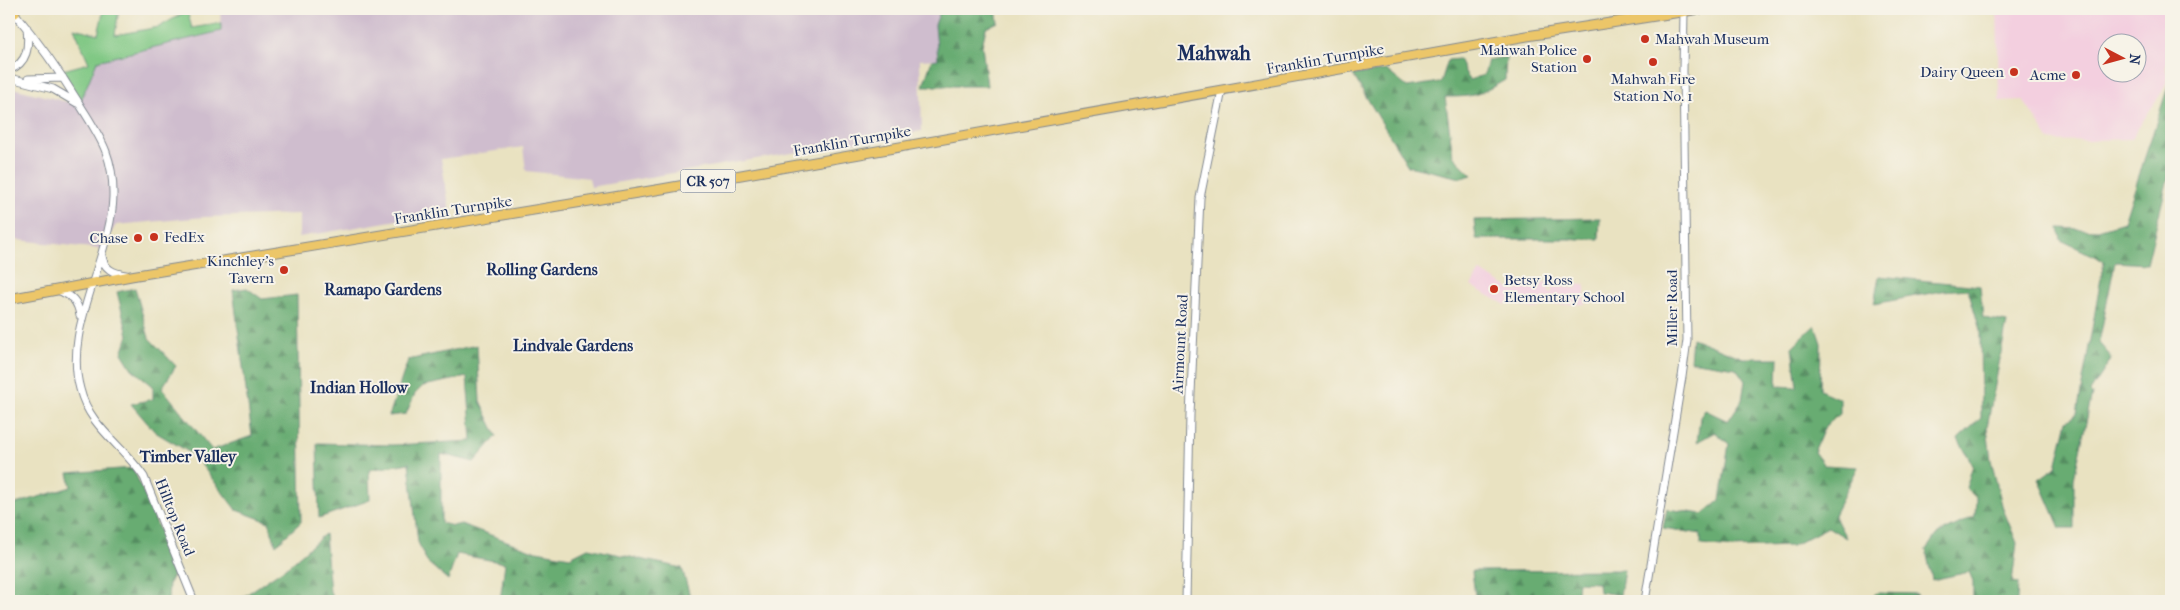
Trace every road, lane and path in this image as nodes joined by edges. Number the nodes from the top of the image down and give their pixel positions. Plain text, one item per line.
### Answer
1 (1700, 9) edge
2 (12, 10) edge
3 (1684, 11) junction
4 (1655, 12) edge
5 (27, 28) junction
6 (9, 75) edge
7 (63, 78) junction
8 (1222, 90) junction
9 (80, 105) junction
10 (101, 253) junction
11 (131, 276) junction
12 (92, 284) junction
13 (58, 290) junction
14 (9, 299) edge
15 (81, 321) junction
16 (194, 601) edge
17 (1186, 601) edge
18 (1645, 601) edge

1 - 3 main road, Franklin Turnpike / CR 507
2 - 5 street, Hilltop Road
3 - 4 main road, Franklin Turnpike / CR 507
3 - 18 street, Miller Road
4 - 8 main road, Franklin Turnpike / CR 507
5 - 6 street
5 - 7 street, Hilltop Road
6 - 7 street
6 - 9 street
7 - 9 street, Hilltop Road
8 - 11 main road, Franklin Turnpike / CR 507
8 - 17 street, Airmount Road
9 - 10 street, Hilltop Road
10 - 11 street
10 - 12 street, Hilltop Road
11 - 12 main road, Franklin Turnpike / CR 507
12 - 13 main road, Franklin Turnpike / CR 507
12 - 15 street, Hilltop Road
13 - 14 main road, Franklin Turnpike / CR 507
13 - 15 street
15 - 16 street, Hilltop Road

